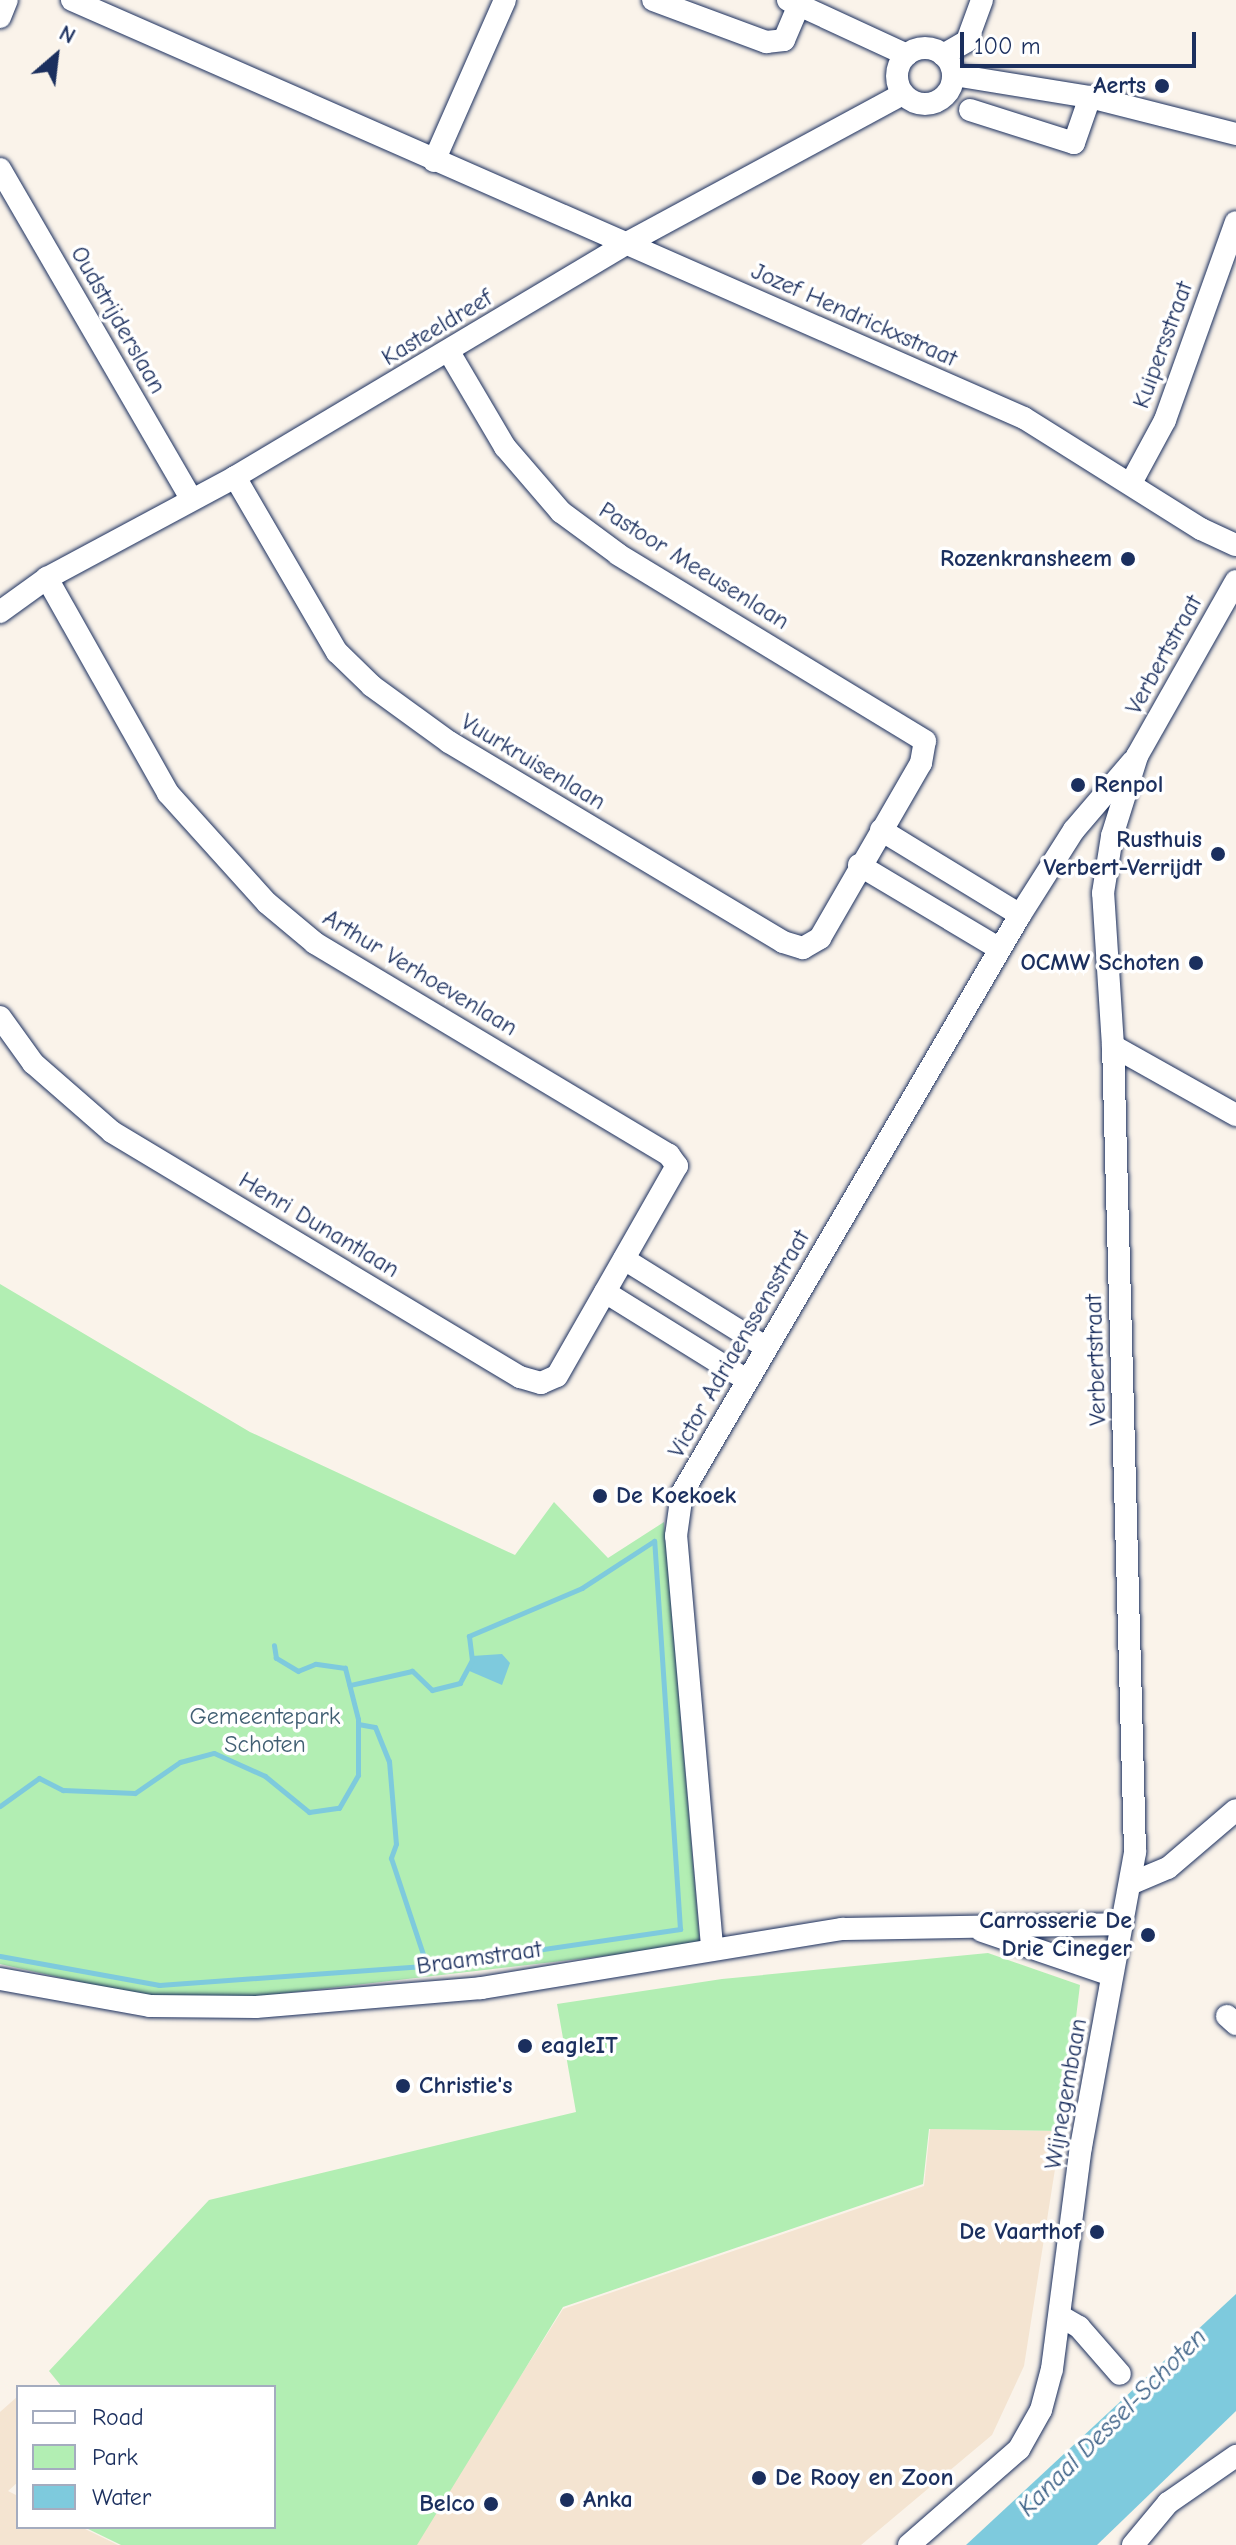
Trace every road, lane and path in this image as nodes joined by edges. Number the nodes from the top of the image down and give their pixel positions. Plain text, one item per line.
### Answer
1 (7, 0) edge
2 (72, 0) edge
3 (505, 0) edge
4 (653, 0) edge
5 (982, 0) edge
6 (794, 2) edge
7 (0, 17) edge
8 (907, 55) junction
9 (943, 55) junction
10 (954, 75) junction
11 (903, 94) junction
12 (1090, 97) junction
13 (970, 110) dead end
14 (1236, 134) edge
15 (434, 161) junction
16 (0, 169) edge
17 (1236, 222) edge
18 (629, 242) junction
19 (449, 352) junction
20 (235, 477) junction
21 (1131, 483) junction
22 (191, 498) junction
23 (1236, 545) edge
24 (47, 578) junction
25 (1236, 581) edge
26 (2, 606) edge
27 (925, 741) joint
28 (1137, 756) junction
29 (881, 830) junction
30 (1074, 830) junction
31 (1112, 836) junction
32 (859, 865) junction
33 (1020, 915) junction
34 (1000, 949) junction
35 (0, 1017) edge
36 (1113, 1046) junction
37 (1236, 1115) edge
38 (677, 1166) joint
39 (624, 1259) junction
40 (605, 1292) junction
41 (767, 1348) junction
42 (747, 1380) junction
43 (1236, 1810) edge
44 (1132, 1883) junction
45 (1119, 1924) junction
46 (1025, 1935) junction
47 (712, 1946) junction
48 (1111, 1975) junction
49 (0, 1979) edge
50 (1060, 2316) junction
51 (1120, 2374) dead end
52 (1236, 2456) edge
53 (909, 2545) edge
54 (1133, 2545) edge

1 - 7 street
2 - 15 street, Jozef Hendrickxstraat
3 - 15 street
4 - 6 street
5 - 9 street
6 - 8 street
8 - 9 street
8 - 11 street
9 - 10 street
10 - 11 street
10 - 12 street
11 - 18 street, Kasteeldreef
12 - 13 street
12 - 14 street
15 - 18 street, Jozef Hendrickxstraat
16 - 22 street, Oudstrijderslaan
17 - 21 street, Kuipersstraat
18 - 19 street, Kasteeldreef
18 - 21 street, Jozef Hendrickxstraat
19 - 20 street, Kasteeldreef
19 - 27 street, Pastoor Meeusenlaan
20 - 22 street, Kasteeldreef
20 - 32 street, Vuurkruisenlaan
21 - 23 street, Jozef Hendrickxstraat
22 - 24 street, Kasteeldreef
24 - 26 street, Kasteeldreef
24 - 38 street, Arthur Verhoevenlaan
25 - 28 street, Verbertstraat
27 - 29 street, Vuurkruisenlaan
28 - 30 street, Verbertstraat
28 - 31 street, Verbertstraat
29 - 32 street, Vuurkruisenlaan
29 - 33 street
30 - 31 street
30 - 33 street, Victor Adriaenssensstraat
31 - 36 street, Verbertstraat
32 - 34 street
33 - 34 street, Victor Adriaenssensstraat
34 - 41 street, Victor Adriaenssensstraat
35 - 40 street, Henri Dunantlaan
36 - 37 street
36 - 44 street, Verbertstraat
38 - 39 street, Henri Dunantlaan
39 - 40 street, Henri Dunantlaan
39 - 41 street
40 - 42 street
41 - 42 street, Victor Adriaenssensstraat
42 - 47 street, Victor Adriaenssensstraat
43 - 44 street
44 - 45 street, Wijnegembaan
45 - 46 street, Braamstraat
45 - 48 street, Wijnegembaan
46 - 47 street, Braamstraat
46 - 48 street, Braamstraat
47 - 49 street, Braamstraat
48 - 50 street, Wijnegembaan
50 - 51 street
50 - 53 street, Wijnegembaan
52 - 54 street

